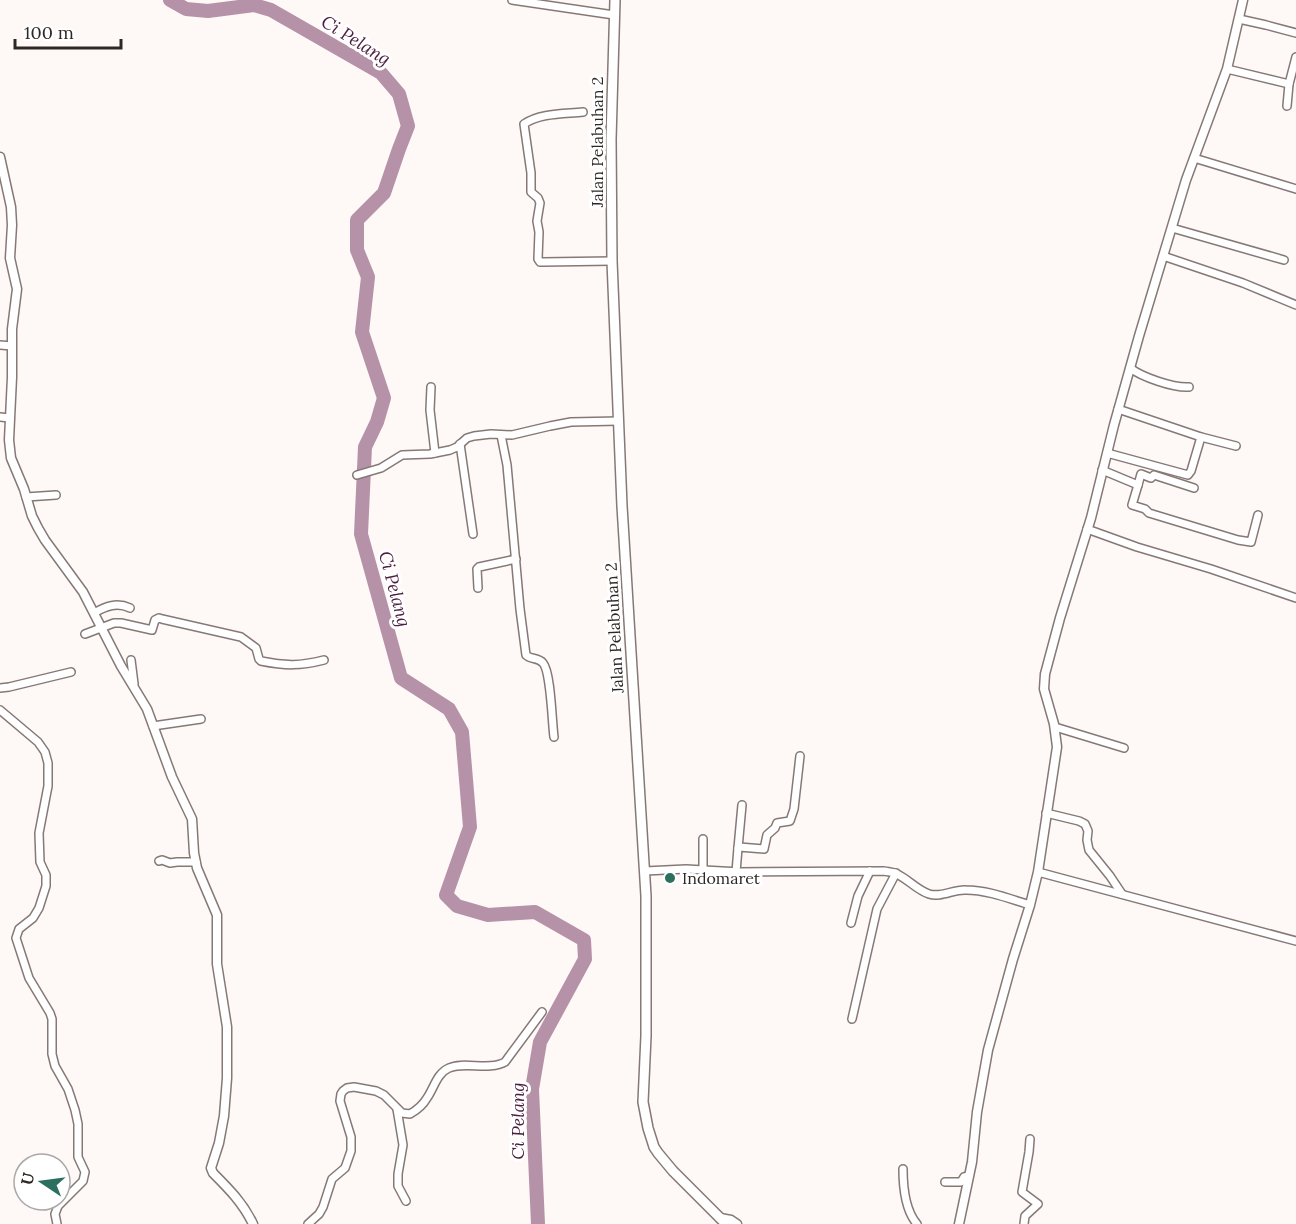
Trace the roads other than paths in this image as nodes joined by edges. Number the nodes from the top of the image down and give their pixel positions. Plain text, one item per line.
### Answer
1 (512, 0) edge
2 (615, 0) edge
3 (1243, 0) edge
4 (614, 15) junction
5 (1239, 19) junction
6 (1296, 33) edge
7 (1296, 57) edge
8 (1227, 69) junction
9 (1289, 84) junction
10 (1287, 105) dead end
11 (583, 112) dead end
12 (0, 157) edge
13 (1194, 158) junction
14 (1296, 189) edge
15 (1172, 228) junction
16 (1163, 256) junction
17 (1284, 260) dead end
18 (612, 261) junction
19 (1296, 305) edge
20 (0, 345) edge
21 (12, 346) junction
22 (1130, 368) junction
23 (431, 387) dead end
24 (1189, 387) dead end
25 (1118, 409) junction
26 (0, 417) edge
27 (10, 418) junction
28 (620, 421) junction
29 (501, 435) junction
30 (1202, 437) junction
31 (460, 444) junction
32 (1236, 446) dead end
33 (435, 453) junction
34 (1107, 453) junction
35 (1102, 470) junction
36 (357, 475) dead end
37 (1138, 485) junction
38 (1194, 488) dead end
39 (56, 495) dead end
40 (26, 497) junction
41 (1258, 515) dead end
42 (1087, 529) junction
43 (473, 534) dead end
44 (516, 559) junction
45 (478, 588) dead end
46 (1296, 598) edge
47 (130, 608) dead end
48 (94, 613) junction
49 (102, 628) junction
50 (85, 634) dead end
51 (130, 660) dead end
52 (324, 660) dead end
53 (71, 672) dead end
54 (134, 687) junction
55 (0, 688) edge
56 (0, 710) edge
57 (201, 719) dead end
58 (153, 726) junction
59 (1055, 727) junction
60 (554, 737) dead end
61 (1124, 748) dead end
62 (800, 756) dead end
63 (742, 805) dead end
64 (1046, 813) junction
65 (703, 839) dead end
66 (738, 848) junction
67 (159, 861) dead end
68 (196, 862) junction
69 (703, 870) junction
70 (645, 871) junction
71 (870, 871) junction
72 (736, 872) junction
73 (1038, 872) junction
74 (896, 873) junction
75 (1122, 894) junction
76 (1030, 905) junction
77 (851, 923) dead end
78 (1296, 941) edge
79 (542, 1012) dead end
80 (852, 1019) dead end
81 (397, 1109) junction
82 (1030, 1138) dead end
83 (903, 1169) dead end
84 (969, 1176) junction
85 (945, 1182) dead end
86 (406, 1202) dead end
87 (723, 1221) edge
88 (57, 1224) edge
89 (253, 1224) edge
90 (308, 1224) edge
91 (737, 1224) edge
92 (917, 1224) edge
93 (959, 1224) edge
94 (1024, 1224) edge

1 - 4 street
2 - 4 main road, Jalan Pelabuhan 2
3 - 5 street
4 - 18 main road, Jalan Pelabuhan 2
5 - 6 street
5 - 8 street
7 - 9 street
8 - 9 street
8 - 13 street
9 - 10 street
11 - 18 street
12 - 21 street
13 - 14 street
13 - 15 street
15 - 16 street
15 - 17 street
16 - 19 street
16 - 22 street
18 - 28 main road, Jalan Pelabuhan 2
20 - 21 street
21 - 27 street
22 - 24 street
22 - 25 street
23 - 33 street
25 - 30 street
25 - 34 street
26 - 27 street
27 - 40 street
28 - 29 street
28 - 70 main road, Jalan Pelabuhan 2
29 - 31 street
29 - 44 street
30 - 32 street
30 - 34 street
31 - 33 street
31 - 43 street
33 - 36 street
34 - 35 street
35 - 37 street
35 - 42 street
37 - 38 street
37 - 41 street
39 - 40 street
40 - 48 street
42 - 46 street
42 - 59 street
44 - 45 street
44 - 60 street
47 - 48 street
48 - 49 street
49 - 50 street
49 - 52 street
49 - 54 street
51 - 54 street
53 - 55 street
54 - 58 street
56 - 88 street
57 - 58 street
58 - 68 street
59 - 61 street
59 - 64 street
62 - 66 street
63 - 66 street
64 - 73 street
64 - 75 street
65 - 69 street
66 - 72 street
67 - 68 street
68 - 89 street
69 - 70 street
69 - 72 street
70 - 87 main road, Jalan Pelabuhan 2
71 - 72 street
71 - 74 street
71 - 77 street
73 - 75 street
73 - 76 street
74 - 76 street
74 - 80 street
75 - 78 street
76 - 84 street
79 - 81 street
81 - 86 street
81 - 90 street
82 - 94 street
83 - 92 street
84 - 85 street
84 - 93 street
87 - 91 street

